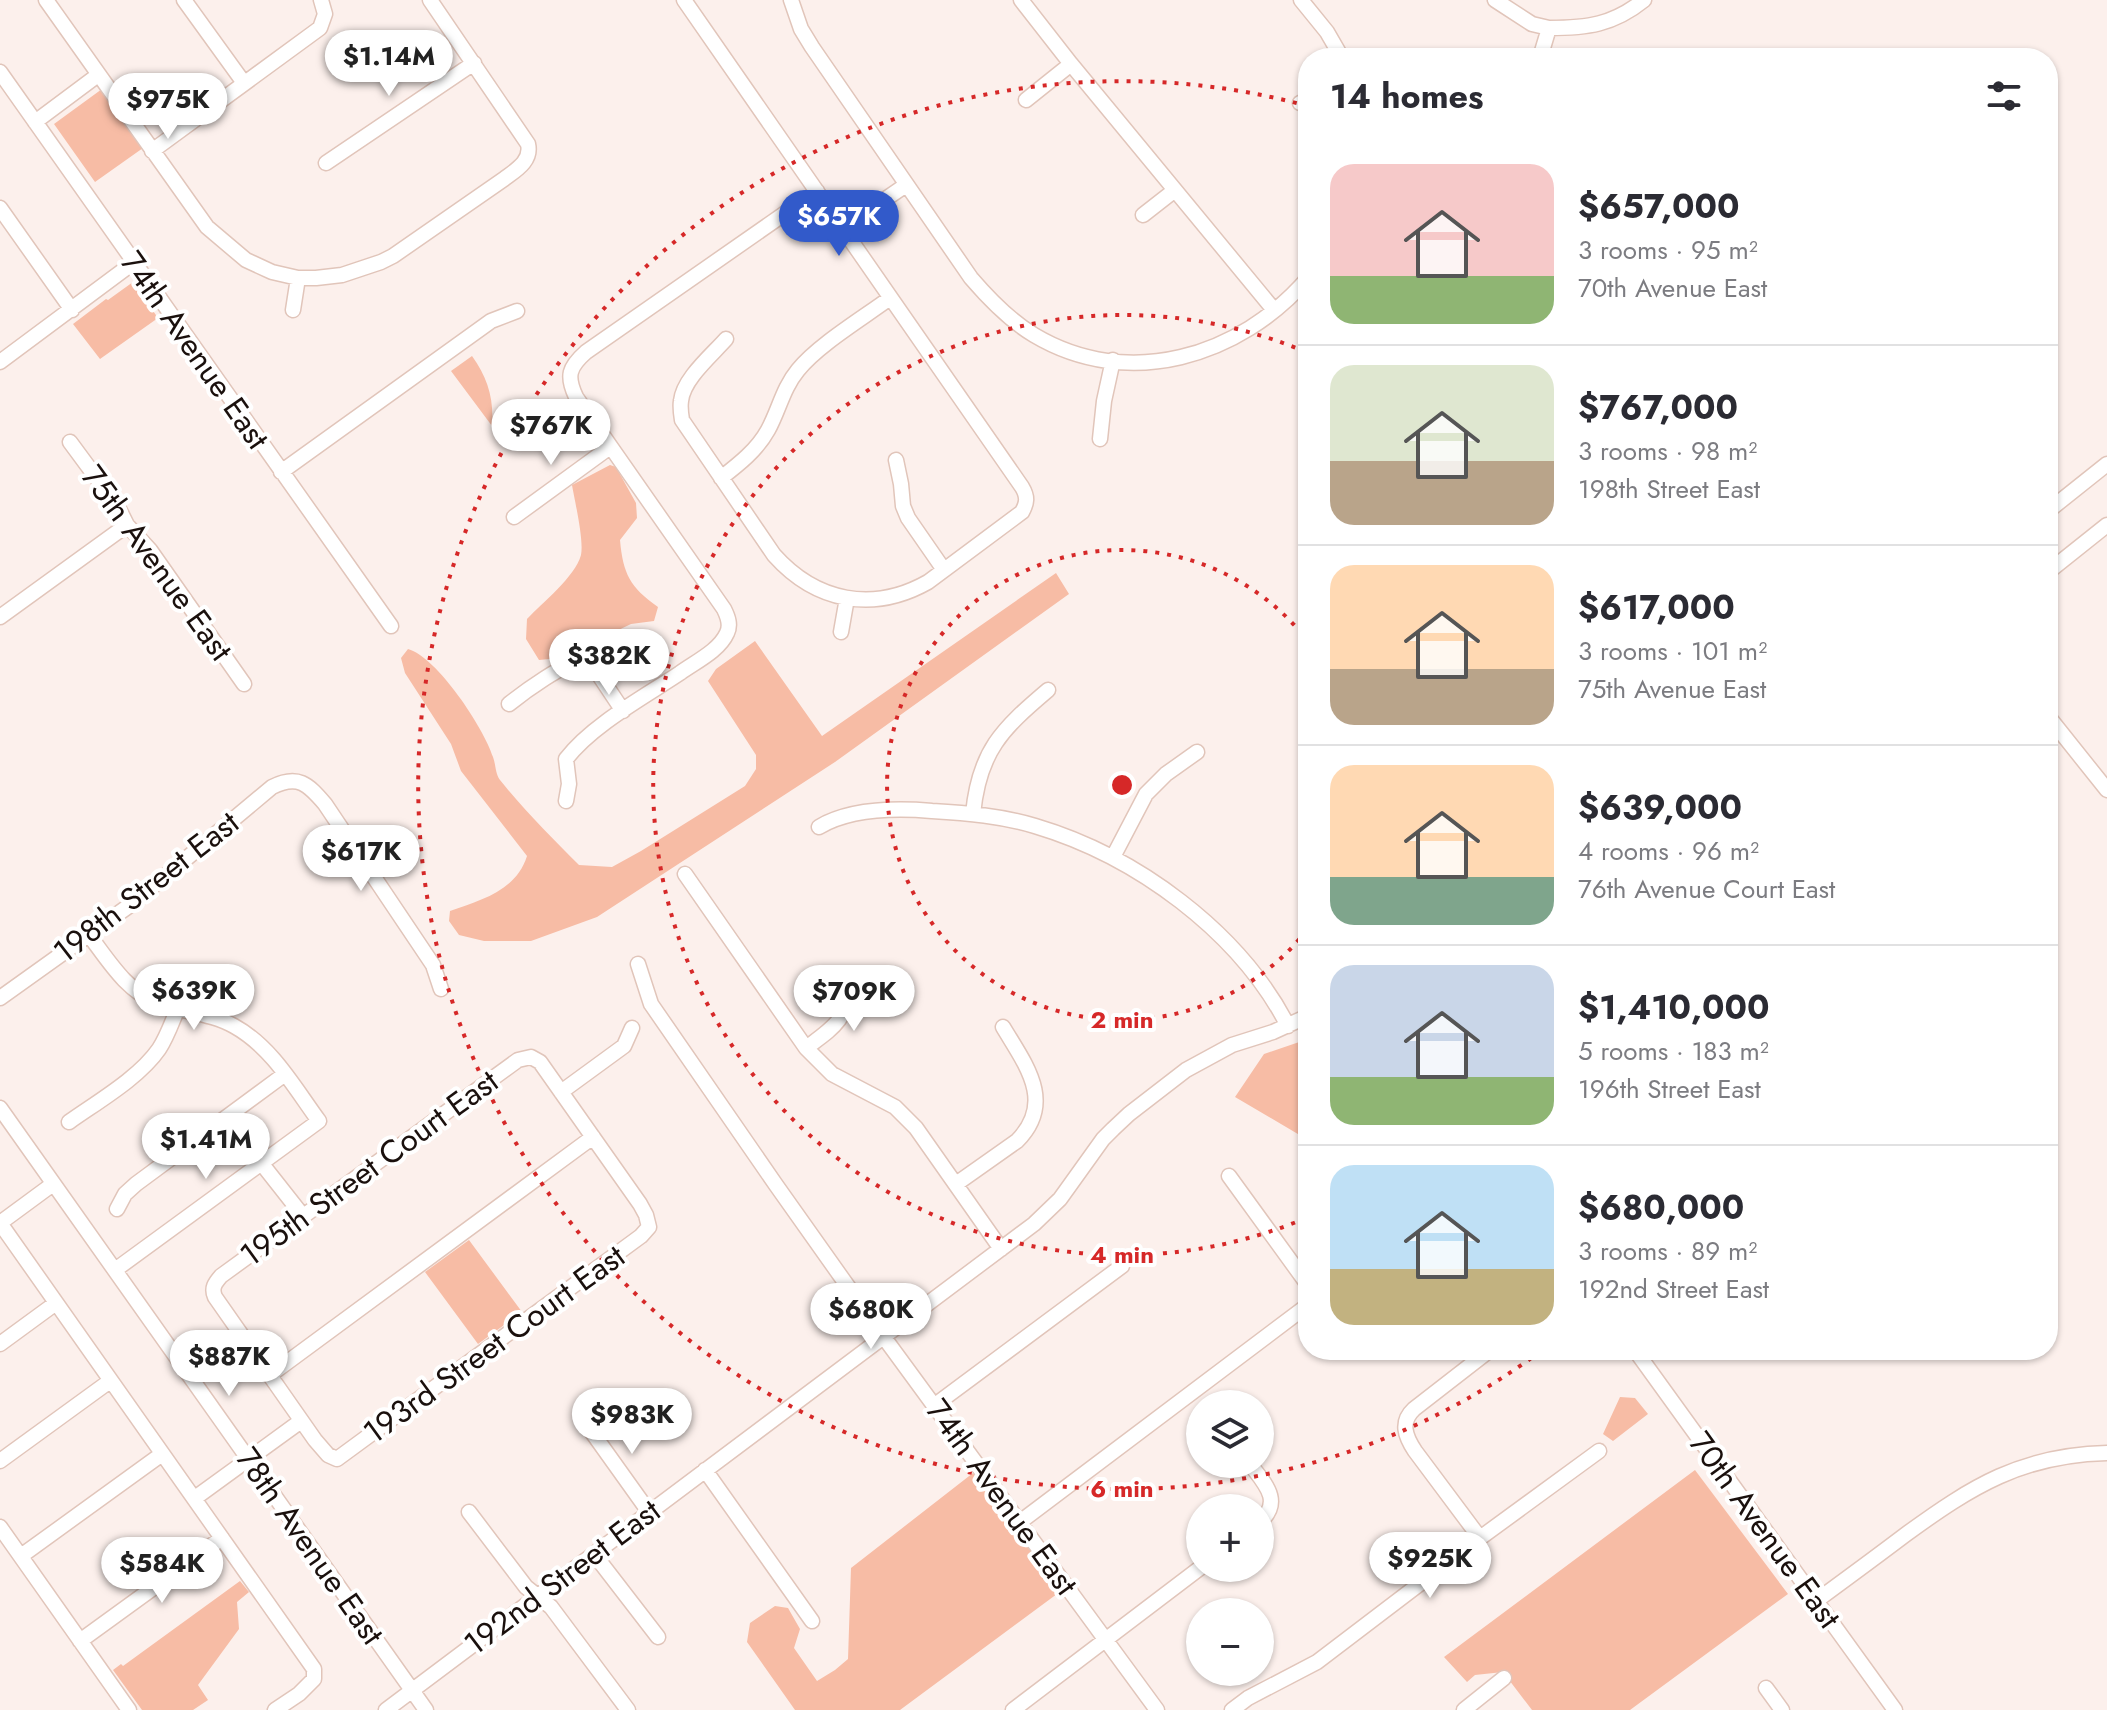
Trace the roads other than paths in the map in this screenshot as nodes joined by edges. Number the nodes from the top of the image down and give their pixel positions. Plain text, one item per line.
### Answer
1 (46, 0) edge
2 (184, 0) edge
3 (430, 0) edge
4 (684, 0) edge
5 (791, 0) edge
6 (1021, 0) edge
7 (1301, 0) edge
8 (1495, 0) edge
9 (1644, 0) edge
10 (323, 7) edge
11 (1549, 28) junction
12 (1336, 48) edge
13 (1543, 48) edge
14 (474, 63) junction
15 (1071, 64) junction
16 (0, 72) edge
17 (98, 75) junction
18 (244, 83) junction
19 (1026, 100) dead end
20 (35, 122) junction
21 (152, 151) junction
22 (326, 163) dead end
23 (906, 185) junction
24 (1175, 190) junction
25 (817, 191) junction
26 (0, 208) edge
27 (1143, 215) dead end
28 (842, 229) junction
29 (133, 263) junction
30 (298, 278) junction
31 (1298, 287) edge
32 (890, 298) junction
33 (72, 310) junction
34 (293, 310) dead end
35 (1274, 310) junction
36 (517, 311) dead end
37 (726, 339) dead end
38 (1113, 360) junction
39 (0, 362) edge
40 (1100, 439) dead end
41 (70, 442) dead end
42 (610, 447) junction
43 (896, 460) dead end
44 (2107, 464) edge
45 (281, 472) junction
46 (721, 478) junction
47 (2058, 503) edge
48 (514, 517) dead end
49 (127, 525) junction
50 (2107, 525) edge
51 (2058, 564) edge
52 (944, 570) junction
53 (847, 598) junction
54 (0, 617) edge
55 (391, 626) dead end
56 (841, 632) dead end
57 (244, 684) dead end
58 (1048, 690) dead end
59 (509, 704) dead end
60 (623, 711) junction
61 (2058, 729) edge
62 (1197, 752) dead end
63 (2107, 790) edge
64 (566, 801) dead end
65 (973, 814) junction
66 (819, 827) dead end
67 (1113, 857) junction
68 (685, 874) dead end
69 (89, 935) junction
70 (638, 964) dead end
71 (851, 985) dead end
72 (441, 989) dead end
73 (0, 998) edge
74 (178, 1008) junction
75 (1298, 1021) edge
76 (1288, 1026) junction
77 (1003, 1027) dead end
78 (632, 1028) dead end
79 (806, 1048) junction
80 (285, 1074) junction
81 (561, 1092) junction
82 (0, 1108) edge
83 (69, 1122) dead end
84 (593, 1137) junction
85 (262, 1164) junction
86 (1229, 1176) dead end
87 (53, 1184) junction
88 (956, 1184) junction
89 (117, 1209) dead end
90 (303, 1216) junction
91 (0, 1223) edge
92 (1001, 1249) junction
93 (1122, 1266) dead end
94 (115, 1270) junction
95 (1298, 1271) edge
96 (56, 1303) junction
97 (1298, 1313) edge
98 (883, 1336) junction
99 (0, 1344) edge
100 (1477, 1360) edge
101 (1642, 1360) edge
102 (270, 1375) junction
103 (110, 1381) junction
104 (1197, 1390) edge
105 (1186, 1398) edge
106 (935, 1405) junction
107 (301, 1421) junction
108 (584, 1421) dead end
109 (1599, 1451) dead end
110 (2107, 1453) edge
111 (162, 1454) junction
112 (248, 1459) junction
113 (0, 1461) edge
114 (705, 1470) junction
115 (195, 1498) junction
116 (469, 1512) dead end
117 (649, 1512) junction
118 (1020, 1522) junction
119 (0, 1527) edge
120 (222, 1538) junction
121 (1480, 1538) junction
122 (594, 1554) junction
123 (21, 1556) junction
124 (1186, 1579) edge
125 (536, 1597) junction
126 (1816, 1601) junction
127 (812, 1621) dead end
128 (658, 1637) dead end
129 (1106, 1639) junction
130 (80, 1641) junction
131 (1504, 1678) dead end
132 (1766, 1688) dead end
133 (412, 1690) junction
134 (129, 1710) edge
135 (275, 1710) edge
136 (386, 1710) edge
137 (426, 1710) edge
138 (628, 1710) edge
139 (1013, 1710) edge
140 (1157, 1710) edge
141 (1232, 1710) edge
142 (1464, 1710) edge
143 (1782, 1710) edge
144 (1895, 1710) edge

1 - 17 street
2 - 18 street
3 - 14 street
4 - 25 street
5 - 23 street
6 - 15 street
7 - 12 street
8 - 11 street
9 - 11 street
10 - 18 street
11 - 13 street
14 - 22 street
14 - 30 street
15 - 19 street
15 - 24 street
16 - 20 street, 74th Avenue East
17 - 20 street
17 - 21 street
18 - 21 street
20 - 29 street, 74th Avenue East
21 - 30 street
23 - 28 street
23 - 38 street
24 - 27 street
24 - 35 street
25 - 28 street
25 - 42 street
26 - 33 street
28 - 32 street
29 - 33 street
29 - 45 street, 74th Avenue East
30 - 34 street
31 - 35 street
32 - 46 street
32 - 52 street
33 - 39 street
35 - 38 street
36 - 45 street
37 - 46 street
38 - 40 street
41 - 49 street, 75th Avenue East
42 - 48 street
42 - 60 street
43 - 52 street
44 - 47 street
45 - 55 street, 74th Avenue East
46 - 53 street
49 - 54 street
49 - 57 street, 75th Avenue East
50 - 51 street
52 - 53 street
53 - 56 street
58 - 65 street
59 - 60 street
60 - 64 street
61 - 63 street
62 - 67 street
65 - 66 street
65 - 67 street
67 - 76 street
68 - 79 street
69 - 72 street, 198th Street East
69 - 73 street, 198th Street East
69 - 74 street
70 - 98 street, 74th Avenue East
71 - 79 street
74 - 80 street
74 - 83 street
75 - 76 street, 192nd Street East
76 - 92 street, 192nd Street East
77 - 88 street
78 - 81 street
79 - 88 street
80 - 85 street
80 - 89 street
81 - 84 street
81 - 90 street, 195th Street Court East
82 - 87 street, 78th Avenue East
84 - 102 street
84 - 107 street, 193rd Street Court East
85 - 90 street
85 - 94 street
86 - 95 street
87 - 91 street
87 - 94 street, 78th Avenue East
88 - 92 street
90 - 102 street, 195th Street Court East
91 - 96 street
92 - 98 street, 192nd Street East
93 - 106 street
94 - 112 street, 78th Avenue East
96 - 99 street
96 - 103 street
97 - 104 street
98 - 106 street, 74th Avenue East
98 - 114 street, 192nd Street East
100 - 121 street
101 - 126 street, 70th Avenue East
102 - 107 street
103 - 111 street
103 - 113 street
105 - 118 street
106 - 118 street, 74th Avenue East
107 - 112 street
108 - 117 street
109 - 121 street
110 - 126 street
111 - 115 street
111 - 123 street
112 - 115 street
112 - 133 street, 78th Avenue East
114 - 117 street, 192nd Street East
114 - 127 street
115 - 120 street
116 - 125 street
117 - 122 street, 192nd Street East
118 - 129 street, 74th Avenue East
119 - 123 street
120 - 130 street
120 - 135 street
121 - 141 street
122 - 125 street, 192nd Street East
122 - 128 street
123 - 130 street
124 - 129 street
125 - 133 street, 192nd Street East
125 - 138 street
126 - 144 street, 70th Avenue East
129 - 139 street
129 - 140 street, 74th Avenue East
130 - 134 street
131 - 142 street
132 - 143 street
133 - 136 street, 192nd Street East
133 - 137 street, 78th Avenue East

